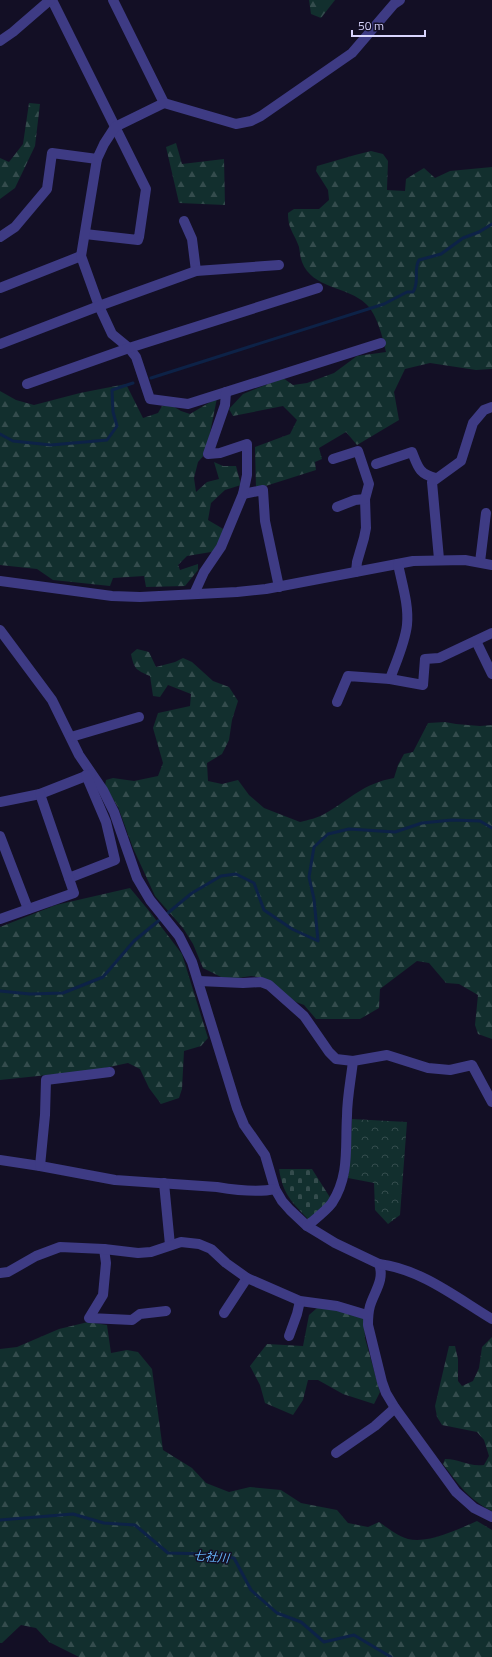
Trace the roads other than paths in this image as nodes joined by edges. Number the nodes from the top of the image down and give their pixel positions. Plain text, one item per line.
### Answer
1 (51, 0) edge
2 (113, 0) edge
3 (400, 0) edge
4 (0, 41) edge
5 (164, 103) junction
6 (115, 128) junction
7 (97, 159) junction
8 (184, 220) dead end
9 (85, 234) junction
10 (0, 237) edge
11 (82, 256) junction
12 (279, 265) dead end
13 (196, 271) junction
14 (0, 288) edge
15 (318, 288) dead end
16 (99, 306) junction
17 (381, 342) dead end
18 (0, 344) edge
19 (129, 348) junction
20 (27, 384) dead end
21 (226, 392) junction
22 (492, 407) edge
23 (332, 459) dead end
24 (376, 464) dead end
25 (436, 478) junction
26 (243, 494) junction
27 (365, 499) junction
28 (337, 507) dead end
29 (486, 513) dead end
30 (439, 559) junction
31 (480, 562) junction
32 (398, 564) junction
33 (492, 565) edge
34 (356, 572) junction
35 (0, 581) edge
36 (279, 587) junction
37 (194, 594) junction
38 (0, 630) edge
39 (492, 633) edge
40 (476, 641) junction
41 (492, 674) edge
42 (390, 678) junction
43 (337, 702) dead end
44 (139, 717) dead end
45 (71, 737) junction
46 (89, 775) junction
47 (40, 794) junction
48 (0, 802) edge
49 (0, 836) edge
50 (69, 878) junction
51 (28, 910) junction
52 (0, 919) edge
53 (199, 981) junction
54 (353, 1061) junction
55 (110, 1072) dead end
56 (492, 1102) edge
57 (0, 1160) edge
58 (40, 1166) junction
59 (164, 1183) junction
60 (275, 1189) junction
61 (307, 1226) junction
62 (170, 1244) junction
63 (104, 1249) junction
64 (379, 1264) junction
65 (0, 1273) edge
66 (247, 1278) junction
67 (300, 1301) junction
68 (166, 1311) dead end
69 (224, 1313) dead end
70 (367, 1315) junction
71 (492, 1319) edge
72 (289, 1336) dead end
73 (395, 1408) junction
74 (336, 1453) dead end
75 (492, 1517) edge

1 - 4 street
1 - 6 street
2 - 5 street
3 - 5 street
5 - 6 street
6 - 7 street
6 - 9 street
7 - 9 street
7 - 10 street
8 - 13 street
9 - 11 street
11 - 14 street
11 - 16 street
12 - 13 street
13 - 16 street
15 - 19 street
16 - 18 street
16 - 19 street
17 - 21 street
19 - 20 street
19 - 21 street
21 - 26 street
22 - 25 street
23 - 27 street
24 - 25 street
25 - 30 street
26 - 36 street
26 - 37 street
27 - 28 street
27 - 34 street
29 - 31 street
30 - 31 street
30 - 32 street
31 - 33 street
32 - 34 street
32 - 42 street
34 - 36 street
35 - 37 street
36 - 37 street
38 - 45 street
39 - 40 street
40 - 41 street
40 - 42 street
42 - 43 street
44 - 45 street
45 - 46 street
46 - 47 street
46 - 50 street
46 - 53 street
47 - 48 street
47 - 50 street
49 - 51 street
50 - 51 street
51 - 52 street
53 - 54 street
53 - 60 street
54 - 56 street
54 - 61 street
55 - 58 street
57 - 58 street
58 - 59 street
59 - 60 street
59 - 62 street
60 - 61 street
61 - 64 street
62 - 63 street
62 - 66 street
63 - 65 street
63 - 68 street
64 - 70 street
64 - 71 street
66 - 67 street
66 - 69 street
67 - 70 street
67 - 72 street
70 - 73 street
73 - 74 street
73 - 75 street

